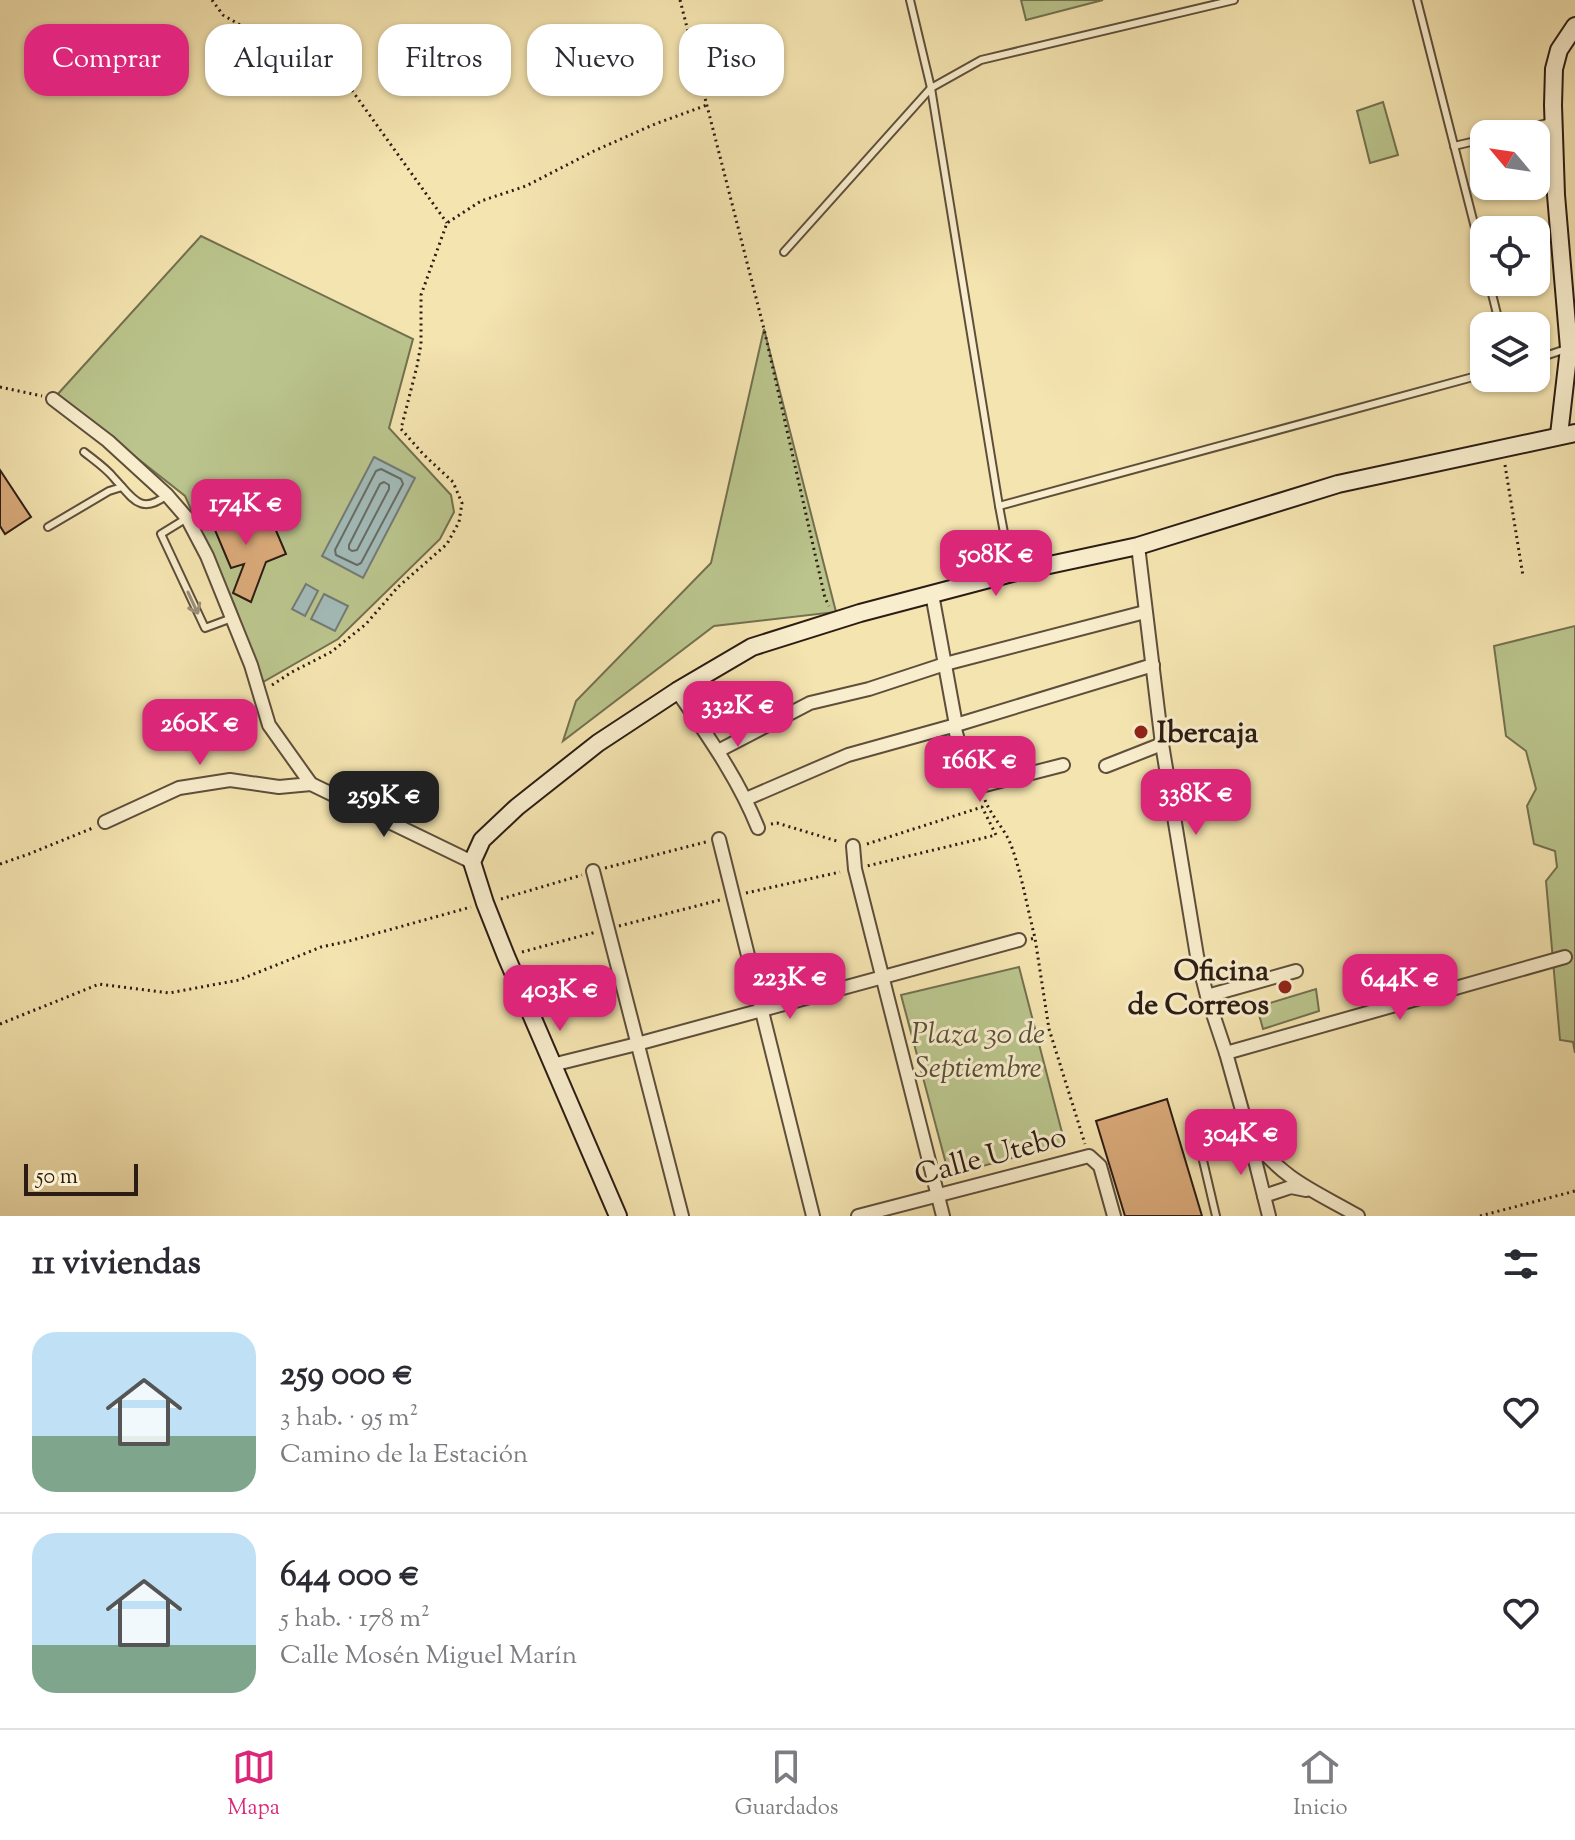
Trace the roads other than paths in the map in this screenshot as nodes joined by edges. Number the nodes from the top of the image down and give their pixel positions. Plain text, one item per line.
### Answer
1 (910, 0) edge
2 (1234, 0) edge
3 (1417, 0) edge
4 (1575, 26) edge
5 (931, 88) junction
6 (1553, 121) junction
7 (1550, 122) edge
8 (1470, 142) edge
9 (1454, 146) junction
10 (1472, 216) edge
11 (784, 252) dead end
12 (1569, 348) junction
13 (1550, 354) edge
14 (1470, 378) edge
15 (53, 399) road end
16 (1567, 434) edge
17 (84, 452) dead end
18 (122, 487) junction
19 (167, 495) junction
20 (999, 506) junction
21 (187, 518) junction
22 (48, 527) dead end
23 (1138, 546) junction
24 (1012, 573) junction
25 (932, 594) junction
26 (1145, 612) junction
27 (232, 618) junction
28 (945, 664) junction
29 (1153, 665) junction
30 (677, 691) junction
31 (955, 726) junction
32 (1162, 744) junction
33 (718, 751) junction
34 (1063, 765) dead end
35 (1106, 766) dead end
36 (311, 784) junction
37 (746, 799) junction
38 (105, 822) road end
39 (758, 828) road end
40 (719, 839) road end
41 (853, 846) road end
42 (472, 862) junction
43 (593, 871) road end
44 (1019, 940) road end
45 (1565, 957) dead end
46 (1296, 971) dead end
47 (883, 978) junction
48 (1207, 996) junction
49 (763, 1010) junction
50 (637, 1044) junction
51 (1226, 1053) junction
52 (552, 1065) junction
53 (1247, 1128) junction
54 (1201, 1152) dead end
55 (1313, 1192) junction
56 (938, 1195) junction
57 (1264, 1196) junction
58 (618, 1216) edge
59 (682, 1216) edge
60 (813, 1216) edge
61 (858, 1216) edge
62 (943, 1216) edge
63 (1114, 1216) edge
64 (1216, 1216) edge
65 (1269, 1216) edge
66 (1358, 1216) edge

1 - 5 lane
2 - 5 lane
3 - 9 lane
4 - 6 street
5 - 11 lane
5 - 20 lane
6 - 7 lane
6 - 12 street
8 - 9 lane
9 - 10 lane
12 - 13 lane
12 - 16 street
14 - 20 lane
15 - 19 street
16 - 23 street
17 - 18 lane
18 - 19 lane
18 - 22 lane
19 - 21 street
20 - 24 lane
21 - 27 street
21 -> 27 lane
23 - 24 street
23 - 26 street
24 - 25 street
25 - 28 street
25 - 30 street
26 - 28 street
26 - 29 street
27 - 36 street
28 - 31 street
28 - 33 street
29 - 31 street
29 - 32 street
30 - 33 street
30 - 42 street
31 - 34 street
31 - 37 street
32 - 35 street
32 - 48 street
33 - 37 street
36 - 38 street
36 - 42 street
37 - 39 street
40 - 49 street
41 - 47 street
42 - 52 street
43 - 50 street
44 - 47 street
45 - 51 street
46 - 48 street
47 - 49 street
47 - 56 street
48 - 51 street
49 - 50 street
49 - 60 street
50 - 52 street
50 - 59 street
51 - 53 street
52 - 58 street
53 - 55 street
53 - 57 street
54 - 64 lane
55 - 57 street
55 - 66 street
56 - 61 street, Calle Utebo
56 - 62 street
56 - 63 street, Calle Utebo
57 - 65 street

